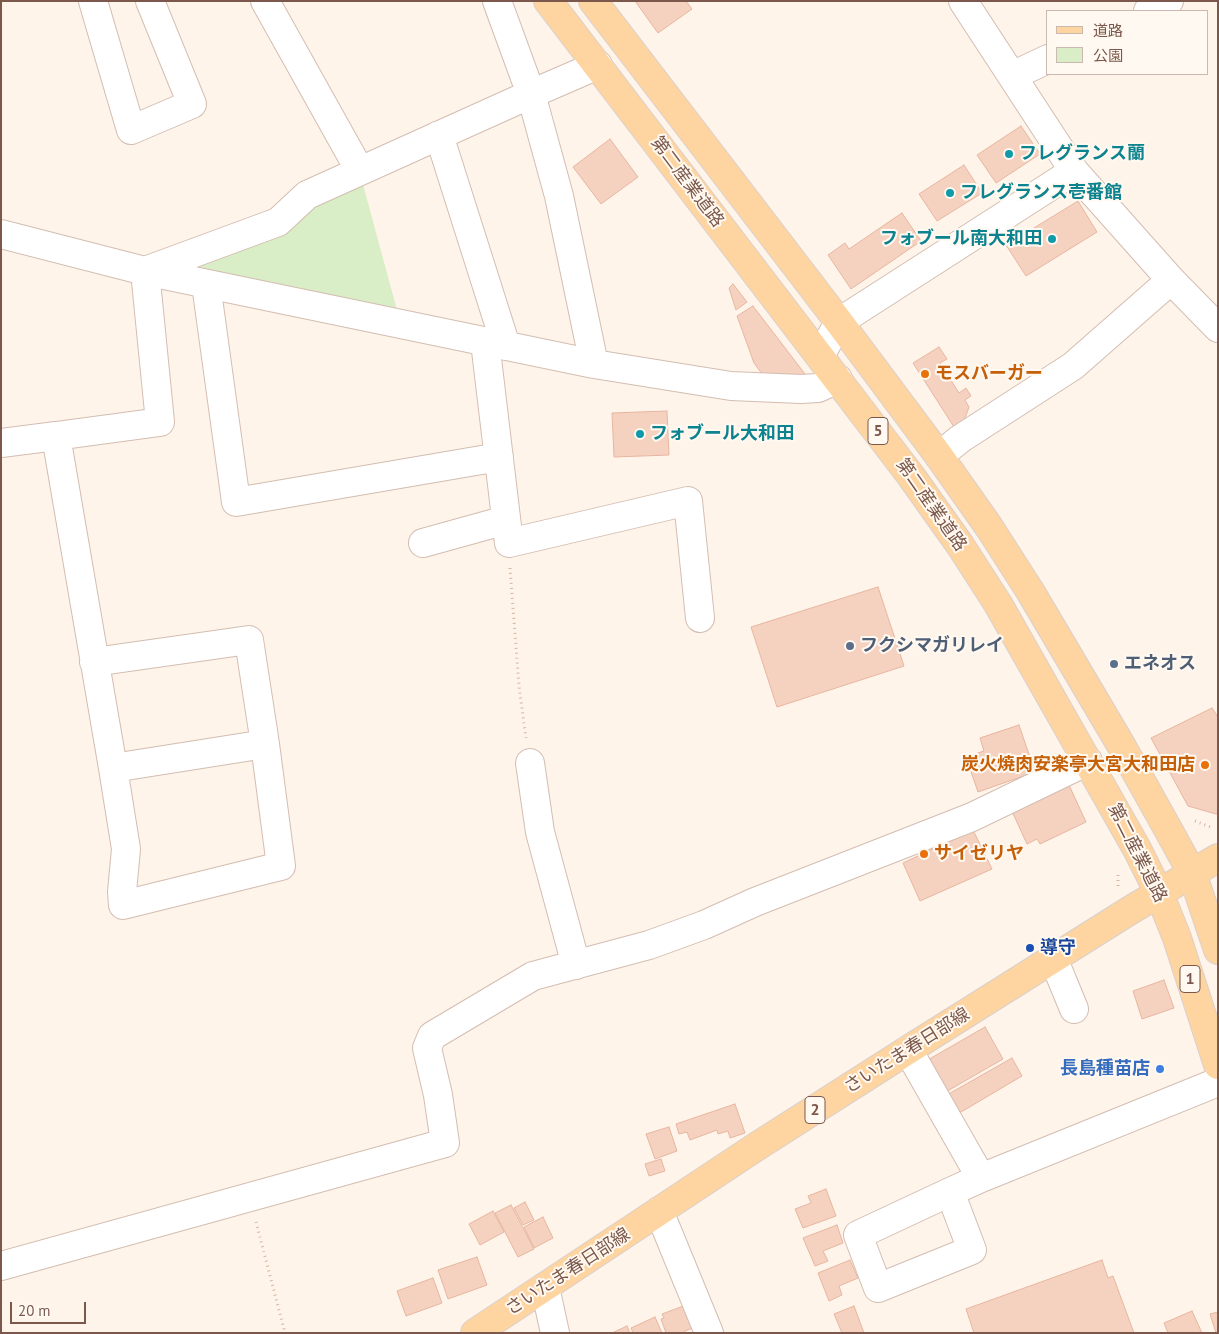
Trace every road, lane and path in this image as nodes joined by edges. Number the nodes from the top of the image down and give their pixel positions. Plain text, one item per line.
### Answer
1 (93, 1) edge
2 (150, 1) edge
3 (265, 1) edge
4 (498, 1) edge
5 (548, 1) edge
6 (592, 1) edge
7 (963, 1) edge
8 (1169, 1) edge
9 (1150, 10) edge
10 (1046, 60) edge
11 (598, 65) junction
12 (1012, 76) junction
13 (530, 94) junction
14 (439, 135) junction
15 (360, 171) junction
16 (1074, 171) junction
17 (1, 234) edge
18 (145, 271) junction
19 (1171, 280) junction
20 (206, 284) junction
21 (839, 322) junction
22 (1218, 328) edge
23 (496, 344) junction
24 (820, 356) junction
25 (594, 364) junction
26 (838, 379) junction
27 (56, 436) junction
28 (1, 443) edge
29 (939, 456) junction
30 (498, 457) junction
31 (507, 532) junction
32 (423, 543) dead end
33 (700, 618) dead end
34 (94, 662) junction
35 (266, 744) junction
36 (1088, 761) junction
37 (530, 763) joint
38 (113, 768) junction
39 (1192, 820) dead end
40 (1213, 828) dead end
41 (1218, 858) edge
42 (1118, 867) dead end
43 (1192, 873) junction
44 (1159, 893) junction
45 (1118, 894) dead end
46 (1218, 950) edge
47 (1054, 958) junction
48 (576, 965) junction
49 (1074, 1009) dead end
50 (908, 1050) junction
51 (1218, 1065) edge
52 (1218, 1082) edge
53 (980, 1178) junction
54 (950, 1192) dead end
55 (250, 1197) junction
56 (660, 1211) junction
57 (1, 1266) edge
58 (545, 1287) junction
59 (285, 1333) edge
60 (475, 1333) edge
61 (555, 1333) edge
62 (709, 1333) edge

1 - 2 street
3 - 15 street
4 - 13 street
5 - 11 main road, 第二産業道路 / 5
6 - 21 main road, 第二産業道路 / 5
7 - 12 street
8 - 9 street
10 - 12 street
11 - 13 street
11 - 24 main road, 第二産業道路 / 5
12 - 16 street
13 - 14 street
13 - 25 street
14 - 15 street
14 - 23 street
15 - 18 street
16 - 19 street
16 - 21 street
17 - 18 street
18 - 20 street
18 - 27 street
19 - 22 street
19 - 29 street
20 - 23 street
20 - 30 street
21 - 24 street
21 - 29 main road, 第二産業道路 / 5
23 - 25 street
23 - 30 street
24 - 26 main road, 第二産業道路 / 5
25 - 26 street
26 - 36 main road, 第二産業道路 / 5
27 - 28 street
27 - 34 street
29 - 43 main road, 第二産業道路 / 5
30 - 31 street
31 - 32 street
31 - 33 street
31 - 37 path
34 - 35 street
34 - 38 street
35 - 38 street
35 - 38 street
36 - 44 main road, 第二産業道路 / 5
36 - 48 street
37 - 48 street
39 - 40 path
41 - 43 main road, さいたま春日部線 / 2
42 - 45 path
43 - 44 main road, さいたま春日部線 / 2
43 - 46 main road, 第二産業道路 / 1
44 - 47 main road, さいたま春日部線 / 2
44 - 51 main road, 第二産業道路 / 1
47 - 49 street
47 - 50 main road, さいたま春日部線 / 2
48 - 55 street
50 - 53 street
50 - 56 main road, さいたま春日部線 / 2
52 - 53 street
53 - 54 street
55 - 57 street
55 - 59 path
56 - 58 main road, さいたま春日部線 / 2
56 - 62 street
58 - 60 main road, さいたま春日部線 / 2
58 - 61 street

